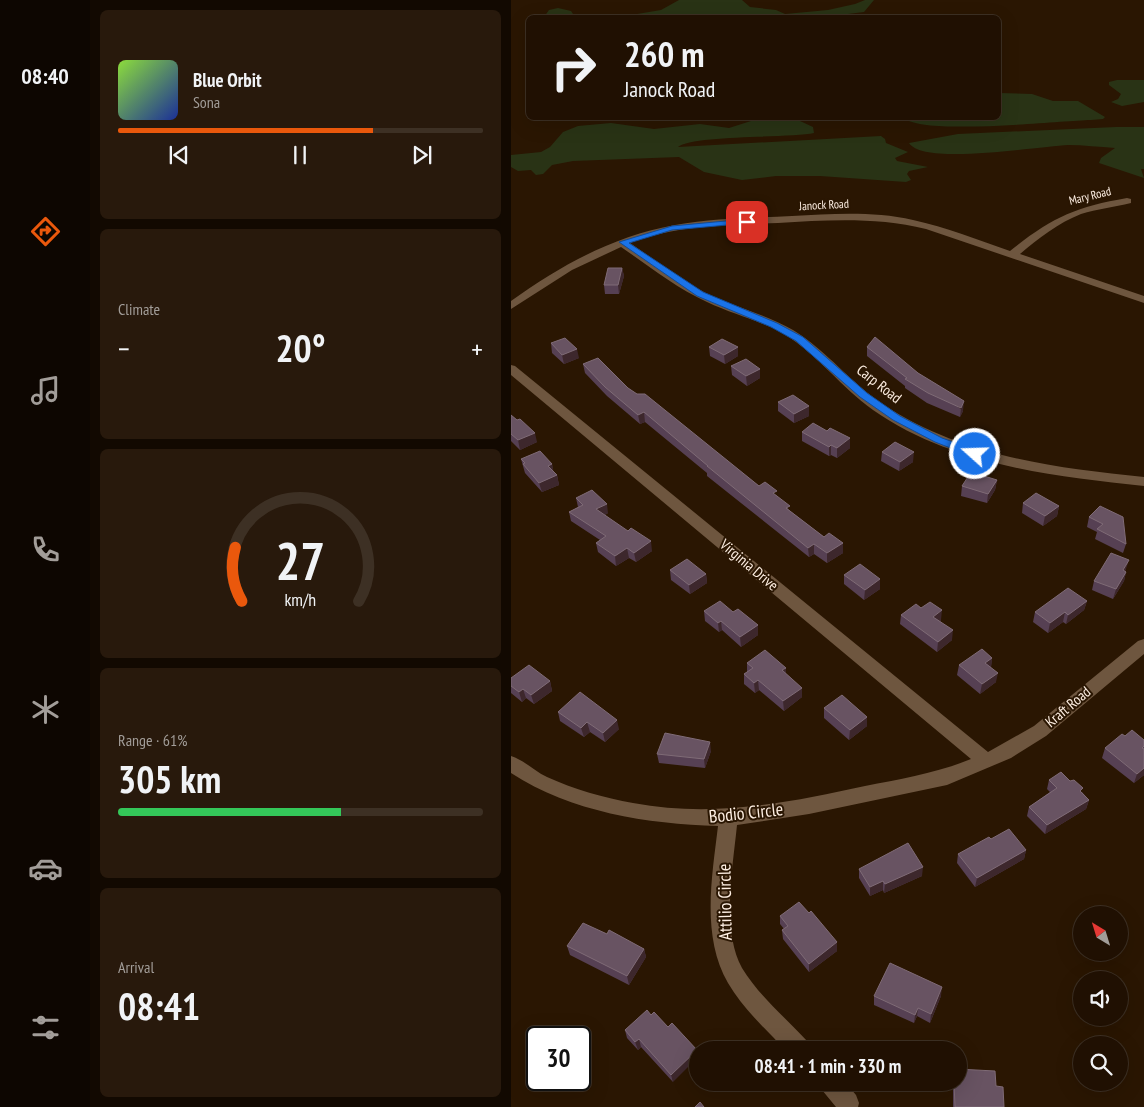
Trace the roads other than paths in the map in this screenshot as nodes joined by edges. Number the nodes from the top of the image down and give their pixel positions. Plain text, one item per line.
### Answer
1 (1127, 200) dead end
2 (623, 242) junction
3 (1012, 255) junction
4 (1144, 300) edge
5 (511, 306) edge
6 (511, 369) edge
7 (1144, 482) edge
8 (1144, 644) edge
9 (986, 761) junction
10 (511, 763) edge
11 (728, 818) junction
12 (792, 1041) edge
13 (838, 1091) edge
14 (848, 1103) dead end

1 - 3 street, Mary Road
2 - 3 street, Janock Road
2 - 5 street, Janock Road
2 - 7 street, Carp Road
3 - 4 street, Janock Road
6 - 9 street, Virginia Drive
8 - 9 street, Kraft Road
9 - 11 street, Bodio Circle
10 - 11 street, Bodio Circle
11 - 12 street, Attilio Circle
13 - 14 street

